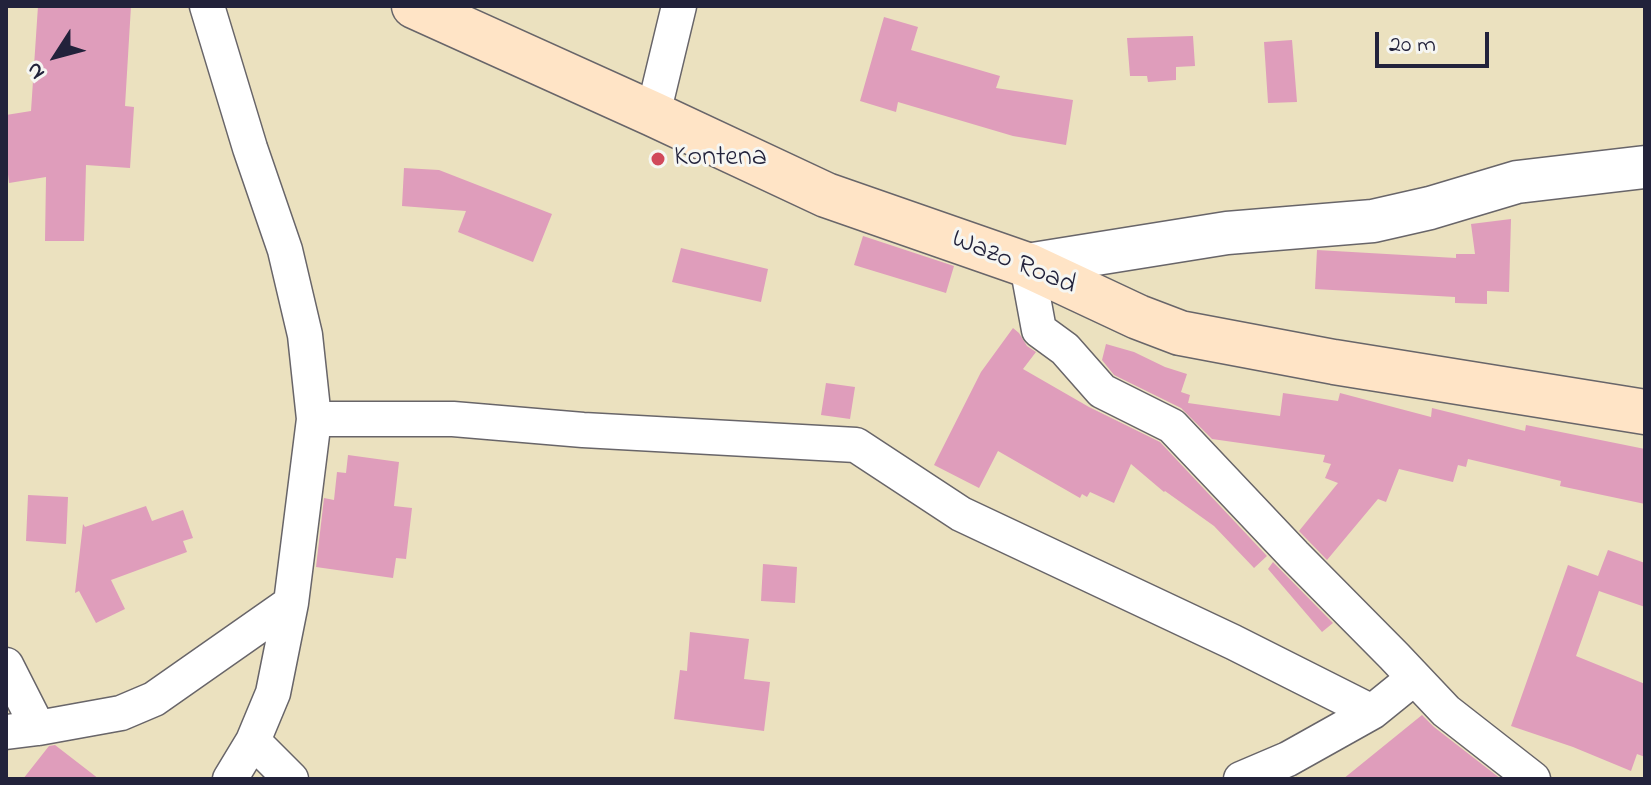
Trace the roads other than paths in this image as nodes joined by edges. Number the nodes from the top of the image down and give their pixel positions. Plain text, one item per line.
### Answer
1 (207, 6) edge
2 (414, 6) edge
3 (679, 6) edge
4 (653, 114) junction
5 (1645, 167) edge
6 (1027, 265) junction
7 (1645, 412) edge
8 (314, 419) junction
9 (291, 603) junction
10 (6, 665) edge
11 (1414, 678) junction
12 (1372, 712) junction
13 (22, 730) edge
14 (253, 741) junction
15 (230, 779) edge
16 (291, 779) edge
17 (1241, 779) edge
18 (1533, 779) edge

1 - 8 street
2 - 4 main road, Wazo Road
3 - 4 street
4 - 6 main road, Wazo Road
5 - 6 street
6 - 7 main road, Wazo Road
6 - 11 street
8 - 9 street
8 - 12 street
9 - 13 street
9 - 14 street
10 - 13 street
11 - 12 street
11 - 18 street
12 - 17 street
14 - 15 street
14 - 16 street

